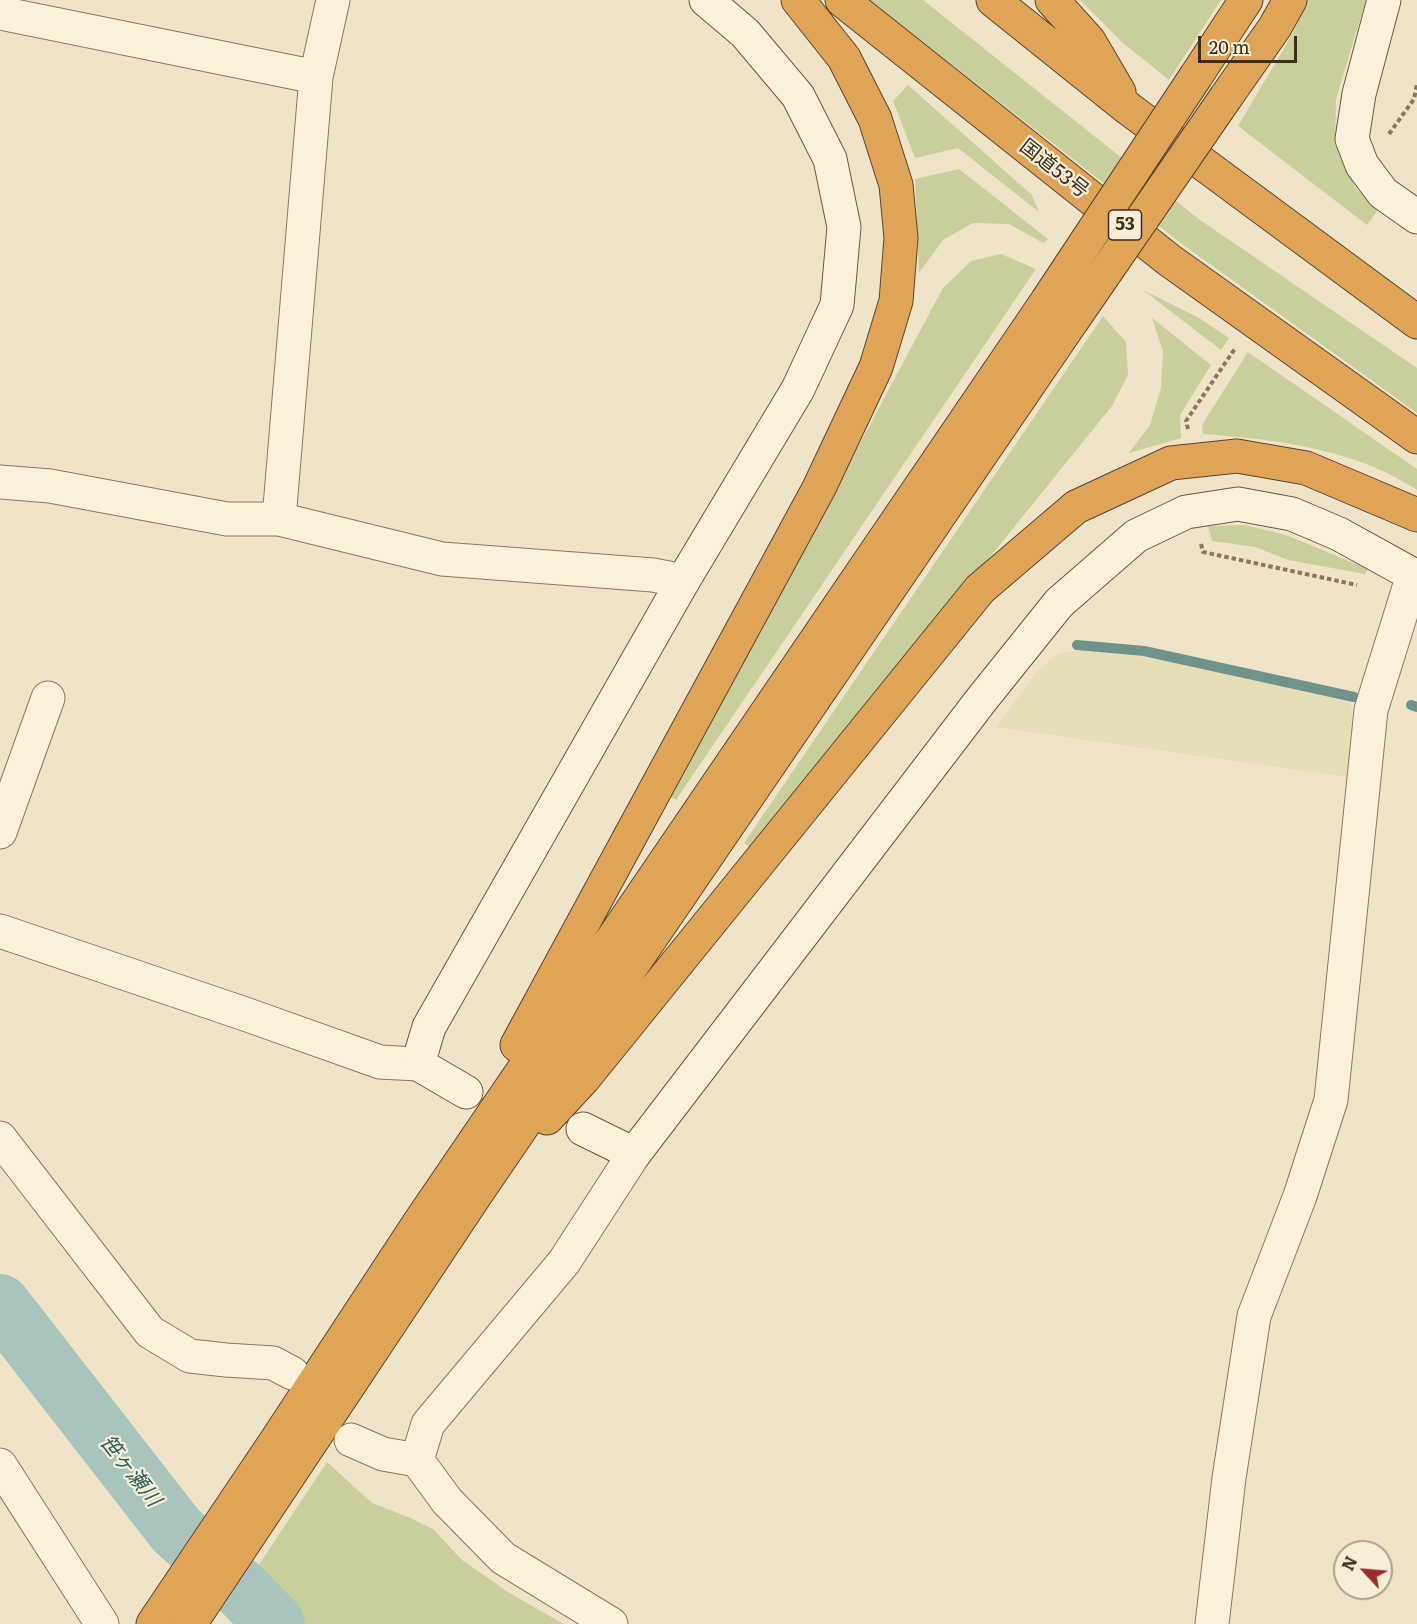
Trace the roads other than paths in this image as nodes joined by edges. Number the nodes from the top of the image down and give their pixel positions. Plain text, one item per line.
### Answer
1 (333, 0) edge
2 (706, 0) edge
3 (798, 0) edge
4 (842, 0) edge
5 (993, 0) edge
6 (1052, 0) edge
7 (1246, 0) edge
8 (1290, 0) edge
9 (1384, 0) edge
10 (0, 13) edge
11 (316, 77) junction
12 (1130, 109) junction
13 (1417, 217) edge
14 (1059, 311) junction
15 (1417, 322) edge
16 (1417, 437) edge
17 (0, 482) edge
18 (1417, 515) edge
19 (279, 519) junction
20 (1415, 576) edge
21 (683, 581) junction
22 (48, 698) dead end
23 (0, 832) edge
24 (0, 931) edge
25 (418, 1064) junction
26 (466, 1092) dead end
27 (583, 1129) dead end
28 (0, 1138) edge
29 (634, 1154) junction
30 (476, 1194) junction
31 (419, 1223) junction
32 (292, 1373) dead end
33 (351, 1440) dead end
34 (288, 1451) junction
35 (417, 1460) junction
36 (0, 1465) edge
37 (102, 1624) edge
38 (153, 1624) edge
39 (190, 1624) edge
40 (611, 1624) edge
41 (1212, 1624) edge

1 - 11 street
2 - 21 street
3 - 31 highway
4 - 16 highway, 国道53号 / 53
5 - 12 highway
6 - 12 highway
7 - 14 highway, bridge
8 - 14 highway, bridge
9 - 13 street
10 - 11 street
11 - 19 street
12 - 15 highway
14 - 30 highway
14 - 31 highway
17 - 19 street
18 - 30 highway
19 - 21 street
20 - 29 street
20 - 41 street
21 - 25 street
22 - 23 street
24 - 25 street
25 - 26 street
27 - 29 street
28 - 32 street
29 - 35 street
30 - 34 highway
31 - 34 highway
33 - 35 street
34 - 38 highway
34 - 39 highway
35 - 40 street
36 - 37 street

